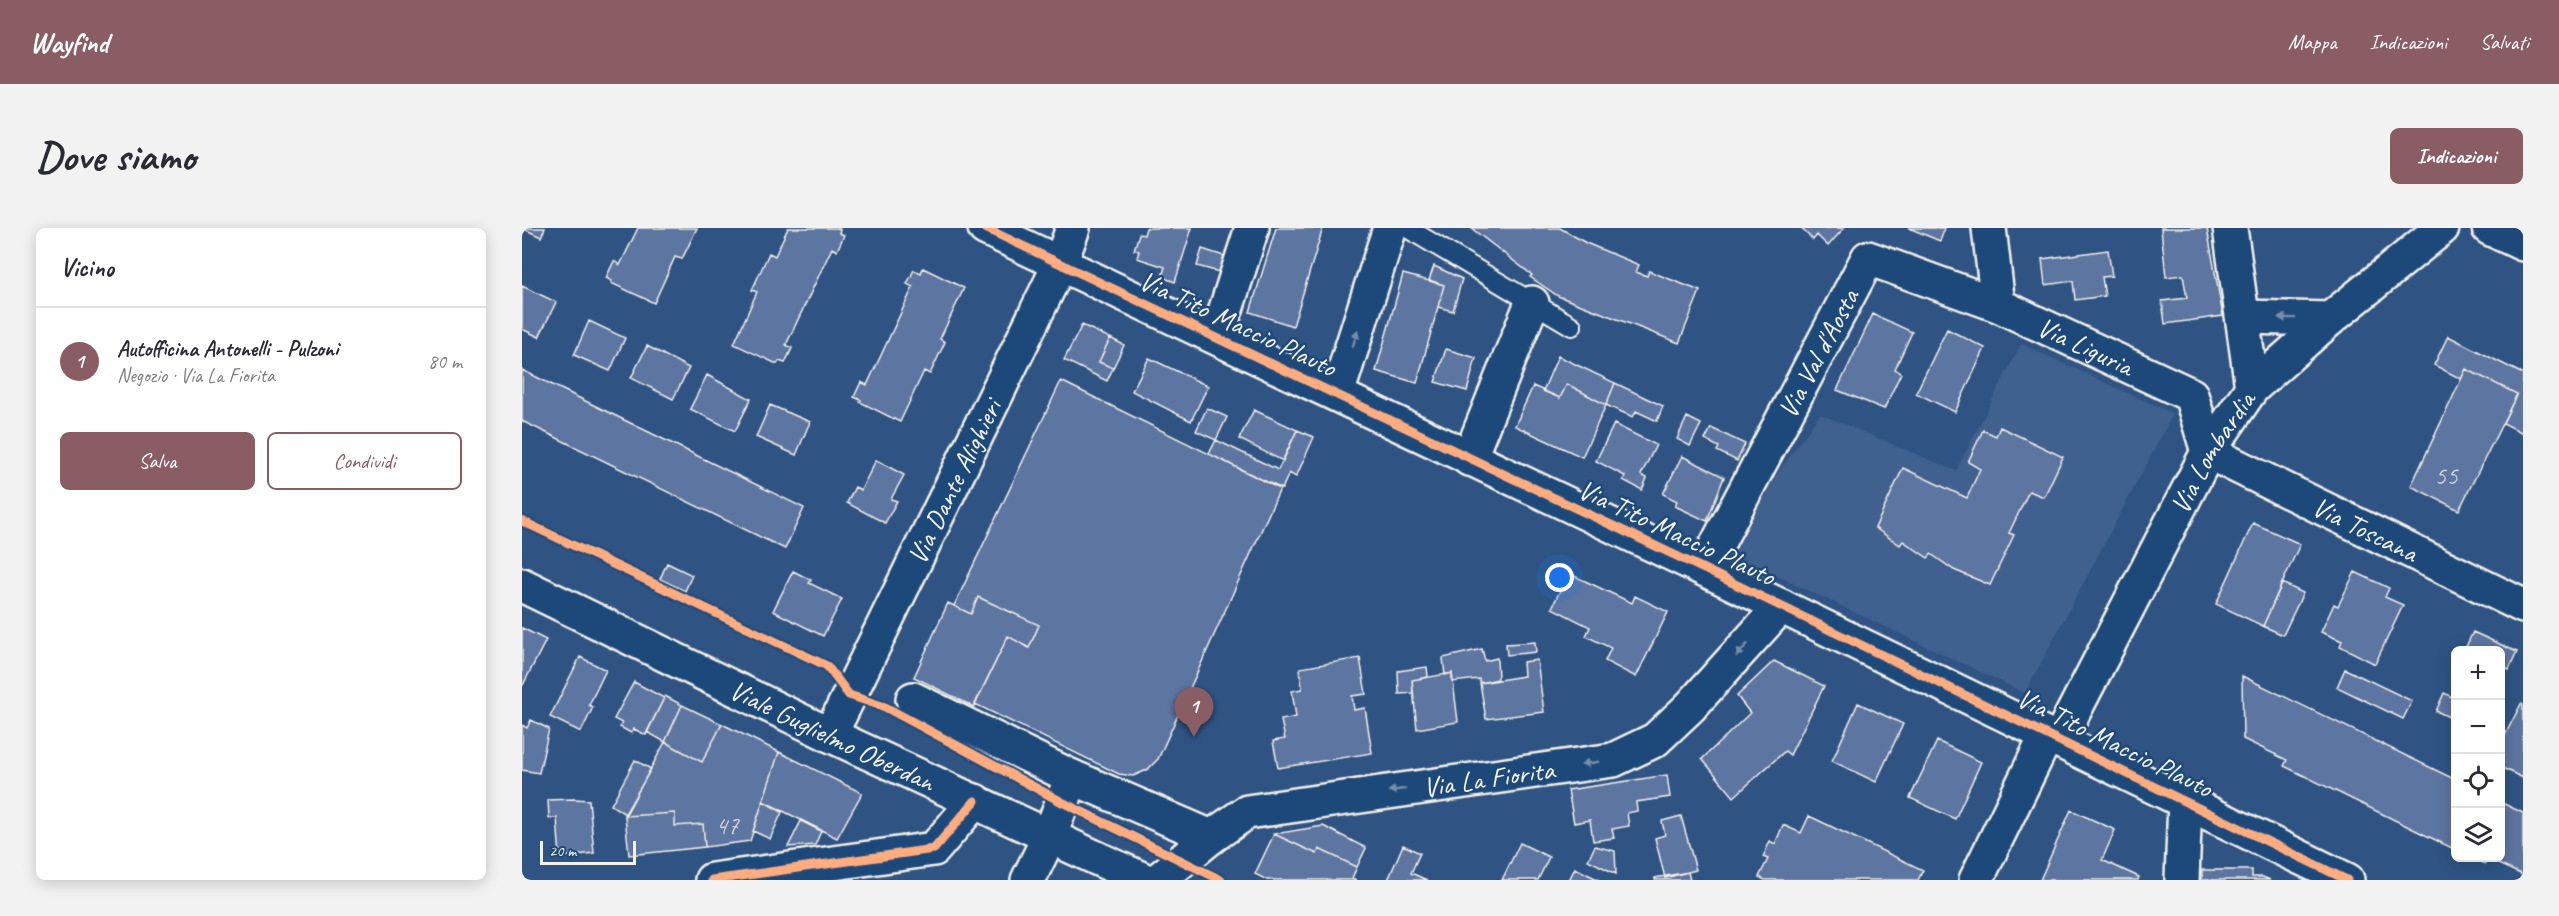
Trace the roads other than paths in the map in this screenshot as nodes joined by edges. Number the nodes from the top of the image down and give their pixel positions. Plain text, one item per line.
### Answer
1 (985, 228) edge
2 (1072, 228) edge
3 (1252, 228) edge
4 (1390, 228) edge
5 (1407, 228) edge
6 (1989, 228) edge
7 (2230, 228) edge
8 (2442, 228) edge
9 (2489, 228) edge
10 (2523, 244) edge
11 (1060, 264) junction
12 (1532, 303) junction
13 (1998, 305) junction
14 (2244, 317) junction
15 (2330, 319) junction
16 (1572, 326) dead end
17 (1217, 337) junction
18 (2252, 388) junction
19 (1337, 394) junction
20 (2208, 452) junction
21 (1469, 459) junction
22 (1704, 568) junction
23 (522, 585) edge
24 (1781, 606) junction
25 (2523, 606) edge
26 (913, 699) dead end
27 (830, 735) junction
28 (2053, 737) junction
29 (1072, 777) junction
30 (975, 801) junction
31 (2185, 801) junction
32 (1049, 837) junction
33 (1211, 837) junction
34 (712, 880) edge
35 (1028, 880) edge
36 (1144, 880) edge
37 (1158, 880) edge
38 (1976, 880) edge
39 (2182, 880) edge
40 (2347, 880) edge

1 - 11 street, Via Tito Maccio Plauto
2 - 11 street, Via Dante Alighieri
3 - 17 street
19 -> 4 street
5 - 12 lane
6 - 13 street
7 - 14 street
8 - 15 street, Via Lombardia
9 - 10 street
11 - 17 street, Via Tito Maccio Plauto
11 - 27 street, Via Dante Alighieri
12 - 16 lane
12 - 21 street
13 - 20 street, Via Liguria
13 - 22 street, Via Val d'Aosta
15 -> 14 street
14 - 18 street
15 - 18 street, Via Lombardia
17 - 19 street, Via Tito Maccio Plauto
18 - 20 street, Via Lombardia
19 - 21 street, Via Tito Maccio Plauto
20 - 25 street, Via Toscana
20 - 28 street, Via Lombardia
21 - 22 street, Via Tito Maccio Plauto
22 - 24 street, Via Tito Maccio Plauto
23 - 27 street, Viale Guglielmo Oberdan
24 - 28 street, Via Tito Maccio Plauto
24 -> 33 street, Via La Fiorita
26 - 29 street
27 - 30 street, Viale Guglielmo Oberdan
28 - 31 street, Via Tito Maccio Plauto
28 - 38 street, Via Lombardia
29 - 32 street
29 - 33 street
30 - 32 street, Viale Guglielmo Oberdan
30 - 34 street
31 - 39 street
31 - 40 street, Via Tito Maccio Plauto
32 - 35 street
32 - 36 street, Viale Guglielmo Oberdan
33 - 37 street, Via La Fiorita

